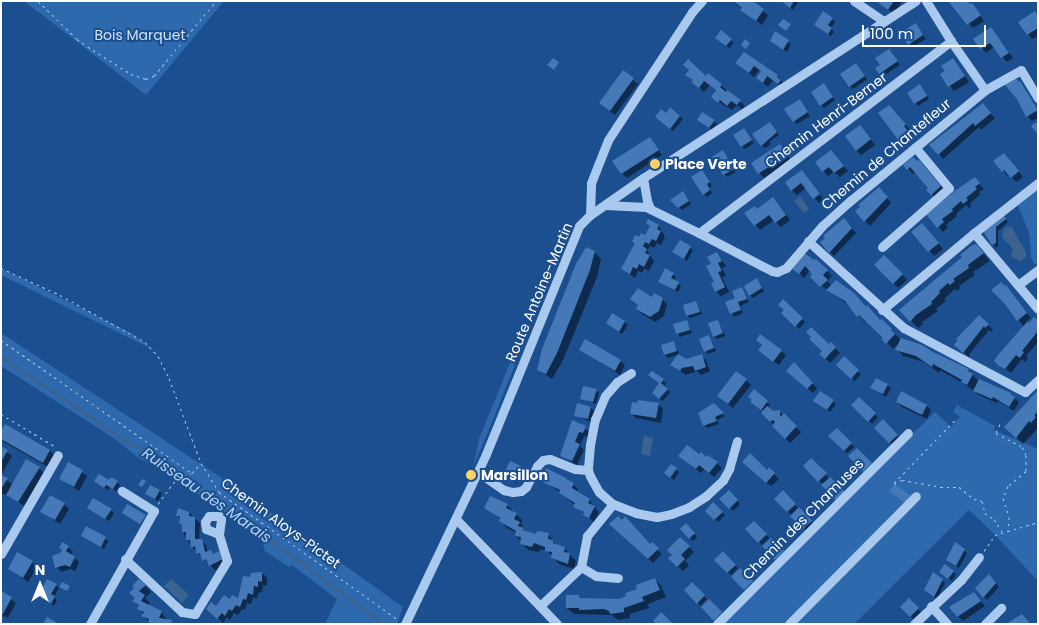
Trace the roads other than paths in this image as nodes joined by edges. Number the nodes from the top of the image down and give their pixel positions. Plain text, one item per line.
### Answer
1 (702, 1) edge
2 (854, 1) edge
3 (916, 1) edge
4 (926, 1) edge
5 (884, 22) junction
6 (951, 41) junction
7 (985, 90) junction
8 (1038, 98) edge
9 (915, 148) junction
10 (642, 178) junction
11 (1038, 183) edge
12 (603, 206) junction
13 (650, 208) junction
14 (590, 215) junction
15 (699, 233) junction
16 (974, 233) junction
17 (808, 241) junction
18 (882, 247) dead end
19 (1038, 270) edge
20 (1018, 285) junction
21 (1038, 309) edge
22 (882, 310) junction
23 (631, 373) dead end
24 (1038, 380) edge
25 (908, 433) dead end
26 (737, 441) dead end
27 (58, 455) road end
28 (588, 470) junction
29 (478, 472) junction
30 (122, 491) dead end
31 (916, 496) dead end
32 (613, 504) junction
33 (456, 519) junction
34 (219, 534) dead end
35 (1, 554) edge
36 (979, 557) road end
37 (125, 559) junction
38 (581, 567) junction
39 (618, 578) dead end
40 (540, 606) junction
41 (931, 606) junction
42 (1001, 608) dead end
43 (93, 622) edge
44 (406, 623) edge
45 (557, 624) edge
46 (716, 624) edge
47 (789, 624) edge
48 (914, 624) edge
49 (948, 624) edge
50 (985, 624) edge

1 - 14 street
2 - 5 street
3 - 5 street, Route Antoine-Martin
4 - 6 street
5 - 10 street, Route Antoine-Martin
6 - 7 street
6 - 15 street, Chemin Henri-Berner
7 - 8 street, Chemin de Chantefleur
7 - 9 street, Chemin de Chantefleur
9 - 17 street, Chemin de Chantefleur
9 - 18 street
10 - 12 street, Route Antoine-Martin
10 - 13 street
11 - 16 street
12 - 13 street
12 - 14 street, Route Antoine-Martin
13 - 15 street
14 - 29 street, Route Antoine-Martin
15 - 17 street, Chemin de Chantefleur
16 - 20 street
16 - 22 street
17 - 22 street
19 - 20 street
20 - 21 street
22 - 24 street
23 - 28 street
25 - 46 street, Chemin des Chamuses
26 - 32 street
27 - 35 street
28 - 29 street
28 - 32 street
29 - 33 street, Route Antoine-Martin
30 - 37 street
31 - 47 street
32 - 38 street
33 - 40 street
33 - 44 street, Route Antoine-Martin
34 - 37 street
36 - 41 street
37 - 43 street
38 - 39 street
38 - 40 street
40 - 45 street
41 - 48 street
41 - 49 street
42 - 50 street

